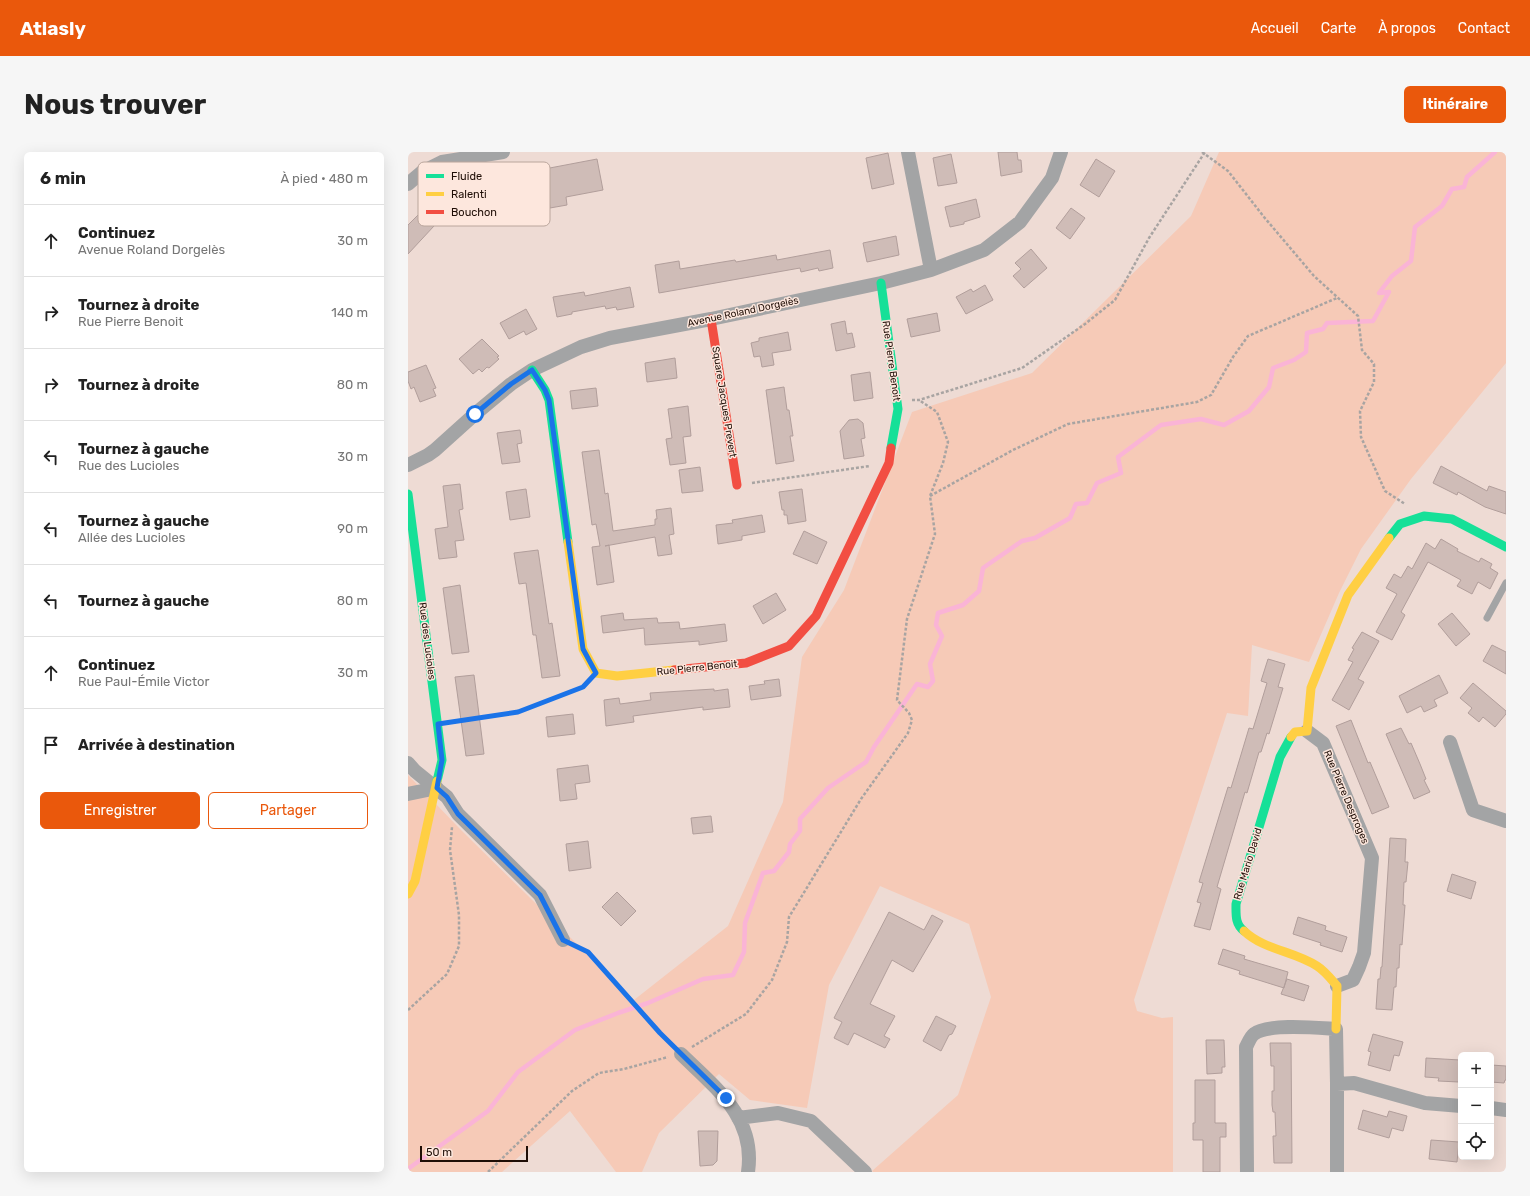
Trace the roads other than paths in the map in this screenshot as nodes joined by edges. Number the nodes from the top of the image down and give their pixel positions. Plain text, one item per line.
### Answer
1 (503, 152) edge
2 (908, 152) edge
3 (1061, 152) edge
4 (442, 162) edge
5 (418, 175) edge
6 (408, 184) edge
7 (931, 270) junction
8 (880, 283) junction
9 (711, 319) junction
10 (532, 370) junction
11 (408, 465) edge
12 (737, 485) road end
13 (408, 494) edge
14 (1506, 547) edge
15 (1506, 583) edge
16 (1487, 618) dead end
17 (1307, 731) junction
18 (1450, 742) dead end
19 (408, 763) edge
20 (437, 788) junction
21 (408, 794) edge
22 (1506, 821) edge
23 (408, 894) edge
24 (563, 940) road end
25 (1337, 986) junction
26 (1336, 1029) junction
27 (681, 1054) road end
28 (1337, 1084) junction
29 (1458, 1106) edge
30 (1494, 1108) edge
31 (1506, 1110) edge
32 (738, 1118) junction
33 (748, 1172) edge
34 (865, 1172) edge
35 (1247, 1172) edge
36 (1337, 1172) edge

1 - 4 street
2 - 7 street
3 - 7 street, Avenue Roland Dorgelès
5 - 6 street
7 - 8 street, Avenue Roland Dorgelès
8 - 9 street, Avenue Roland Dorgelès
8 - 10 street, Rue Pierre Benoit
9 - 10 street, Avenue Roland Dorgelès
9 - 12 street, Square Jacques Prevert
10 - 11 street, Avenue Roland Dorgelès
13 - 20 street, Rue des Lucioles
14 - 17 street
15 - 16 lane
17 - 25 street, Rue Pierre Desproges
17 - 25 street, Rue Mario David
18 - 22 street
19 - 20 street
20 - 21 street
20 - 23 street, Rue des Lucioles
20 - 24 street
25 - 26 street
26 - 28 street
26 - 35 street
27 - 32 street
28 - 29 street
28 - 36 street
30 - 31 street
32 - 33 street
32 - 34 street

